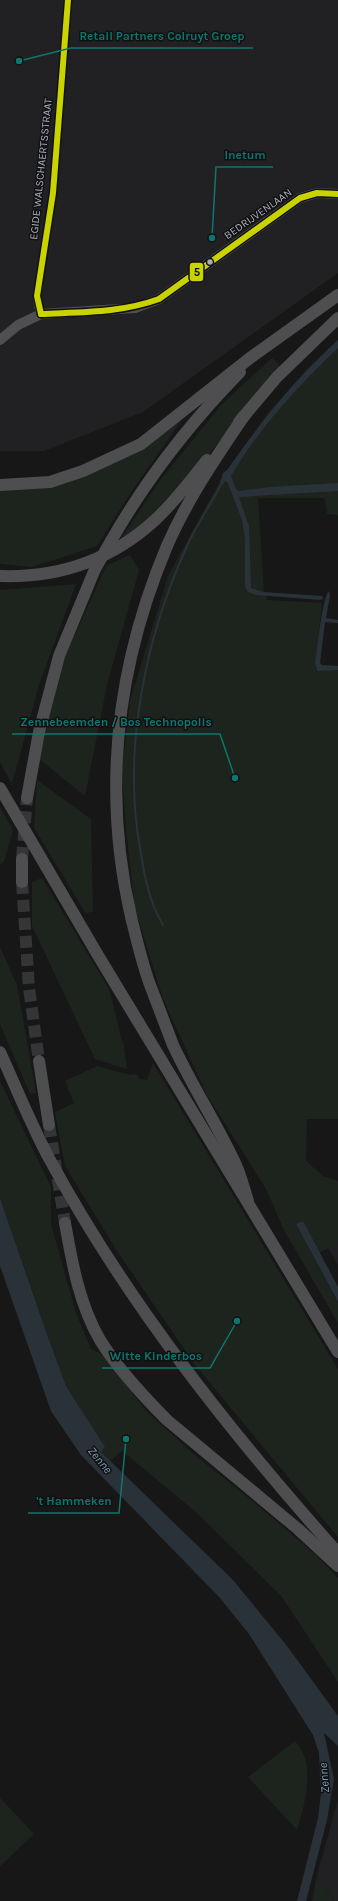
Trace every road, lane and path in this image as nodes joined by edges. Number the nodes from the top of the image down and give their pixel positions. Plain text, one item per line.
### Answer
1 (68, 0) edge
2 (338, 194) edge
3 (338, 295) edge
4 (41, 314) junction
5 (338, 318) edge
6 (0, 340) edge
7 (264, 349) junction
8 (244, 416) junction
9 (0, 485) edge
10 (0, 576) edge
11 (0, 788) edge
12 (27, 798) tunnel mouth
13 (22, 859) tunnel mouth
14 (22, 882) tunnel mouth
15 (0, 1052) edge
16 (38, 1061) tunnel mouth
17 (49, 1125) tunnel mouth
18 (248, 1201) junction
19 (65, 1223) tunnel mouth
20 (338, 1352) edge
21 (338, 1553) edge
22 (338, 1566) edge

1 - 4 street, EGIDE WALSCHAERTSSTRAAT
2 - 4 main road, BEDRIJVENLAAN
3 - 7 highway
4 - 6 main road
5 - 8 highway
7 - 9 highway
7 - 12 highway, bridge
8 - 10 highway
8 - 18 highway
11 - 18 highway
13 - 14 highway
15 - 21 highway
16 - 17 highway
18 - 20 highway
19 - 22 highway

